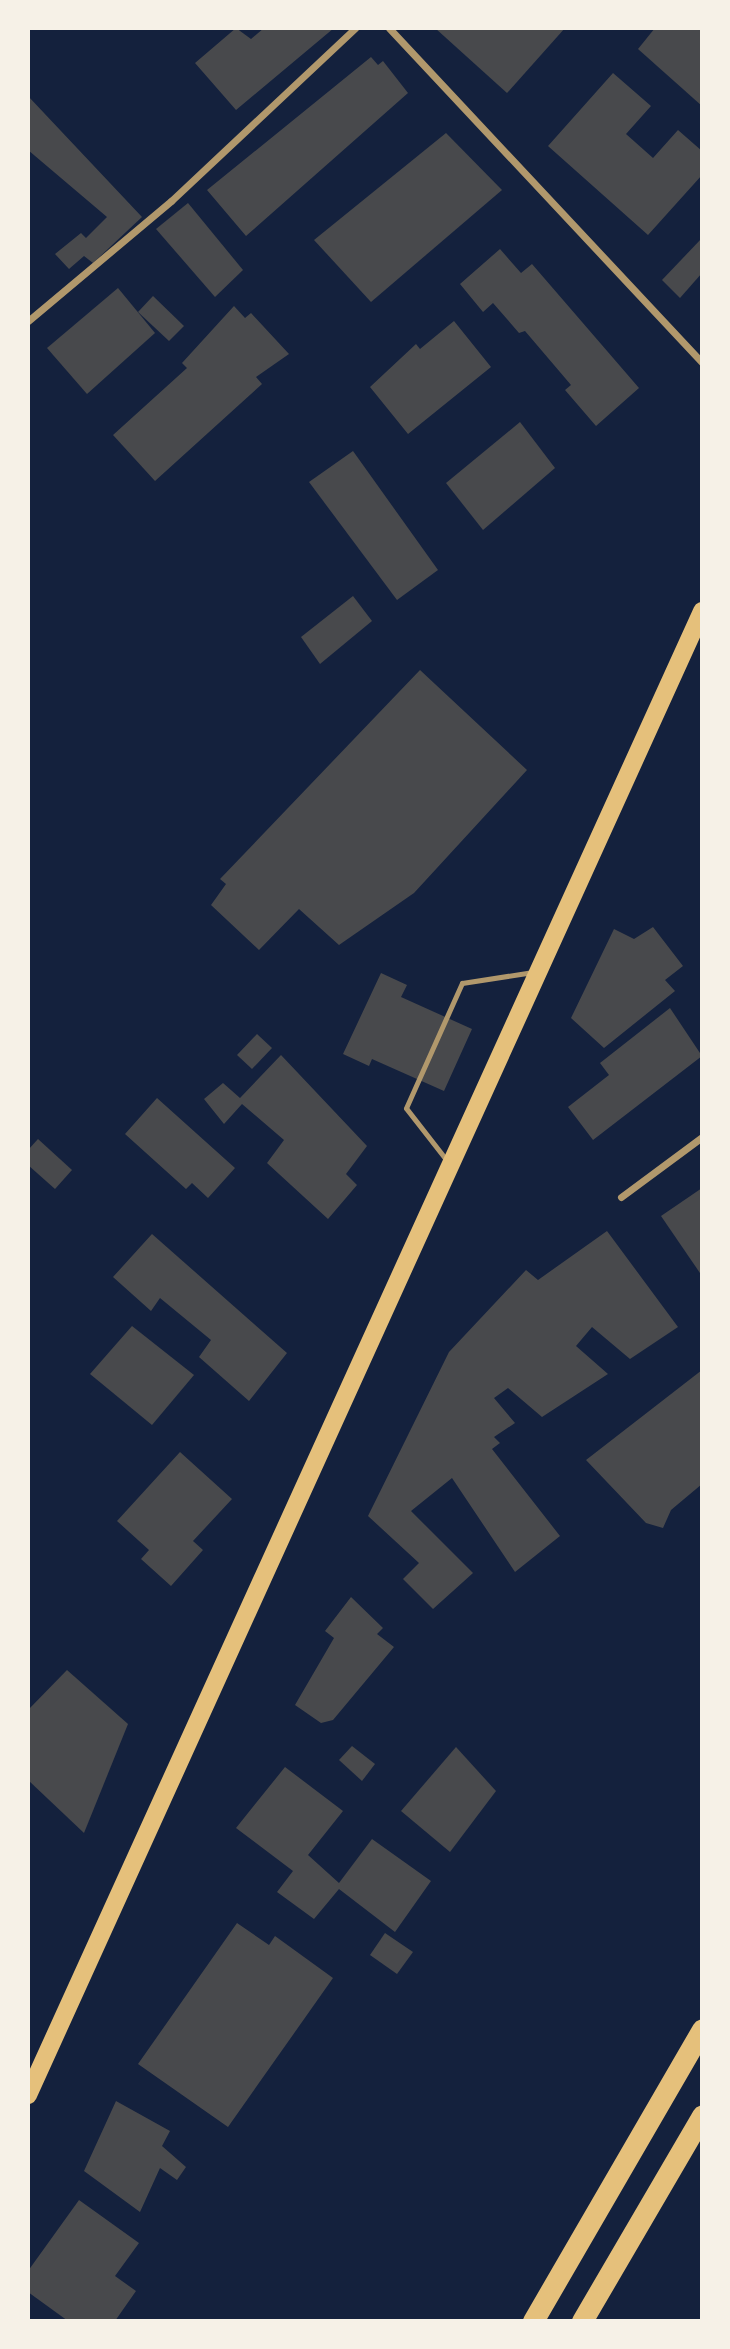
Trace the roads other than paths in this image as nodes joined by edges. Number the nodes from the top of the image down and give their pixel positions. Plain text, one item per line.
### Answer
1 (355, 28) edge
2 (389, 28) edge
3 (28, 321) edge
4 (702, 362) edge
5 (702, 611) edge
6 (533, 972) junction
7 (702, 1137) edge
8 (448, 1163) junction
9 (621, 1197) dead end
10 (702, 2030) edge
11 (28, 2095) edge
12 (702, 2116) edge
13 (533, 2321) edge
14 (582, 2321) edge

1 - 3 street
2 - 4 street
5 - 6 main road
6 - 8 main road
6 - 8 lane
7 - 9 street
8 - 11 main road
10 - 13 highway
12 - 14 highway

